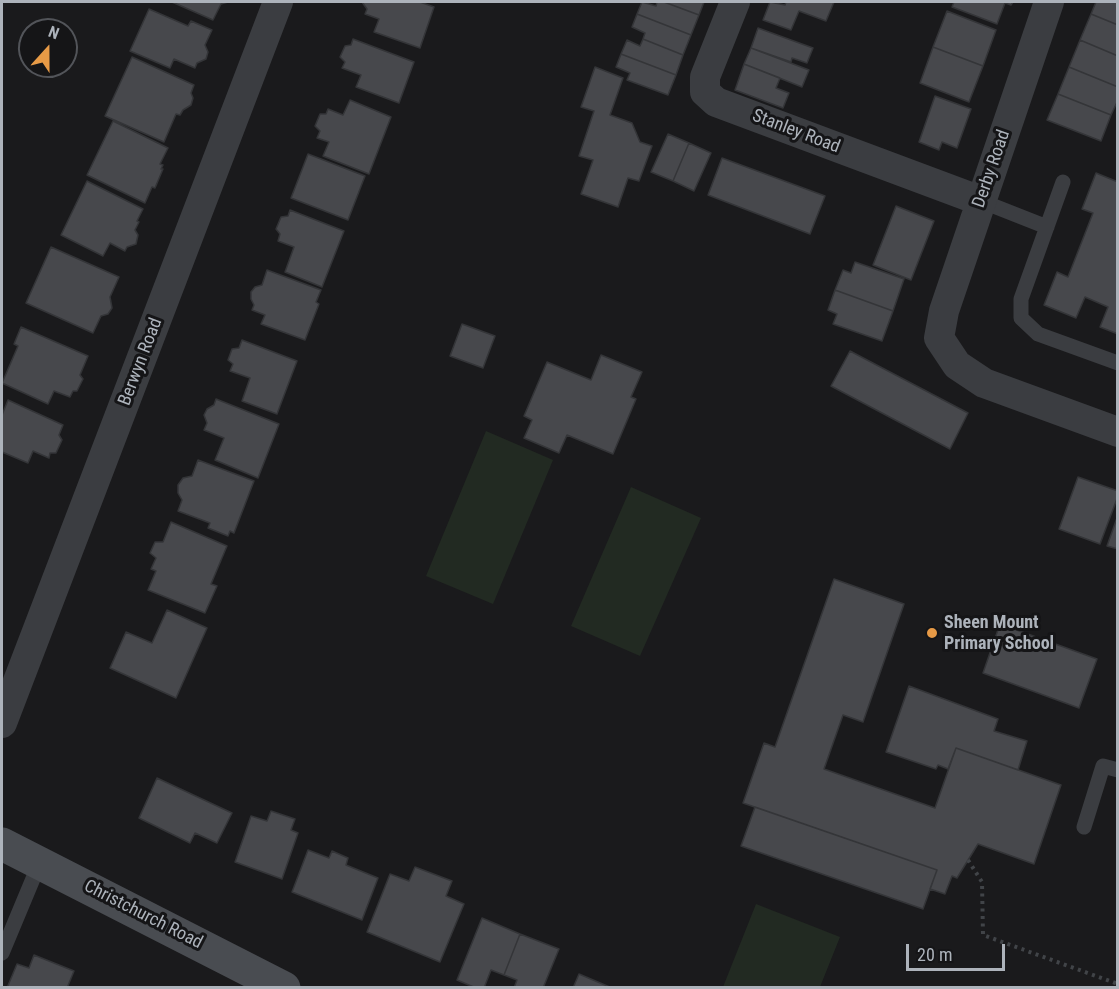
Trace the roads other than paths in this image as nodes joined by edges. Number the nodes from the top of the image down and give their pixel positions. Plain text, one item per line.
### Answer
1 (278, 2) edge
2 (735, 2) edge
3 (1049, 2) edge
4 (1063, 183) dead end
5 (981, 201) junction
6 (1047, 227) junction
7 (1118, 363) edge
8 (1111, 430) edge
9 (2, 723) edge
10 (1118, 770) edge
11 (1084, 826) dead end
12 (2, 844) edge
13 (40, 862) junction
14 (2, 953) edge
15 (284, 987) edge

1 - 9 street, Berwyn Road
2 - 5 street, Stanley Road
3 - 5 street, Derby Road
4 - 6 lane
5 - 6 lane
5 - 8 street, Derby Road
6 - 7 lane
10 - 11 lane
12 - 13 street, Christchurch Road
13 - 14 lane
13 - 15 street, Christchurch Road

